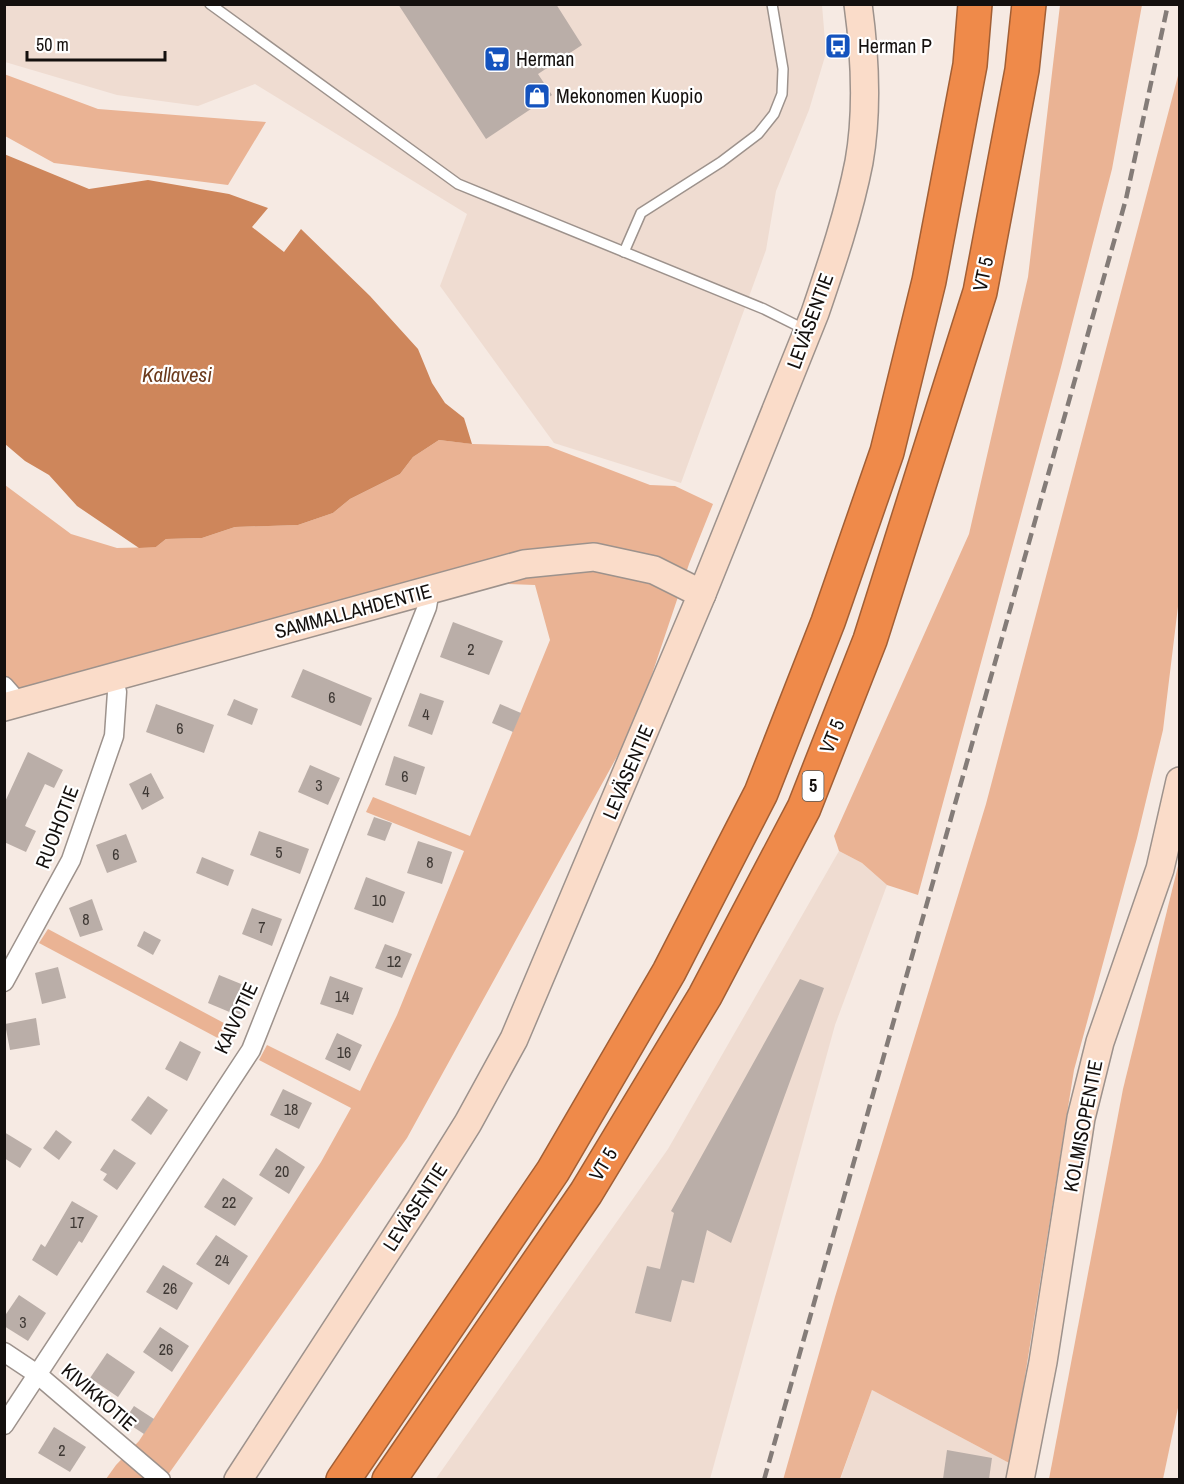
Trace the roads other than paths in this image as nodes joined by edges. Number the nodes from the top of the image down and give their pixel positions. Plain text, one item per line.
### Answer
1 (210, 4) edge
2 (772, 4) edge
3 (858, 4) edge
4 (975, 4) edge
5 (1029, 4) edge
6 (624, 252) junction
7 (808, 331) junction
8 (430, 590) junction
9 (702, 594) junction
10 (114, 677) junction
11 (9, 699) edge
12 (1179, 781) edge
13 (4, 982) edge
14 (4, 1352) edge
15 (37, 1374) junction
16 (4, 1425) edge
17 (161, 1479) edge
18 (238, 1479) edge
19 (343, 1479) edge
20 (389, 1479) edge
21 (1020, 1479) edge

1 - 6 lane
2 - 6 lane
3 - 7 main road, LEVÄSENTIE
4 - 19 highway, VT 5
5 - 20 highway, VT 5 / 5
6 - 7 lane
7 - 9 main road, LEVÄSENTIE
8 - 9 main road, SAMMALLAHDENTIE
8 - 10 main road, SAMMALLAHDENTIE
8 - 15 street, KAIVOTIE
9 - 18 main road, LEVÄSENTIE
10 - 11 main road, SAMMALLAHDENTIE
10 - 13 street, RUOHOTIE
12 - 21 main road, KOLMISOPENTIE
14 - 15 street, KIVIKKOTIE
15 - 16 street, KAIVOTIE
15 - 17 street, KIVIKKOTIE

